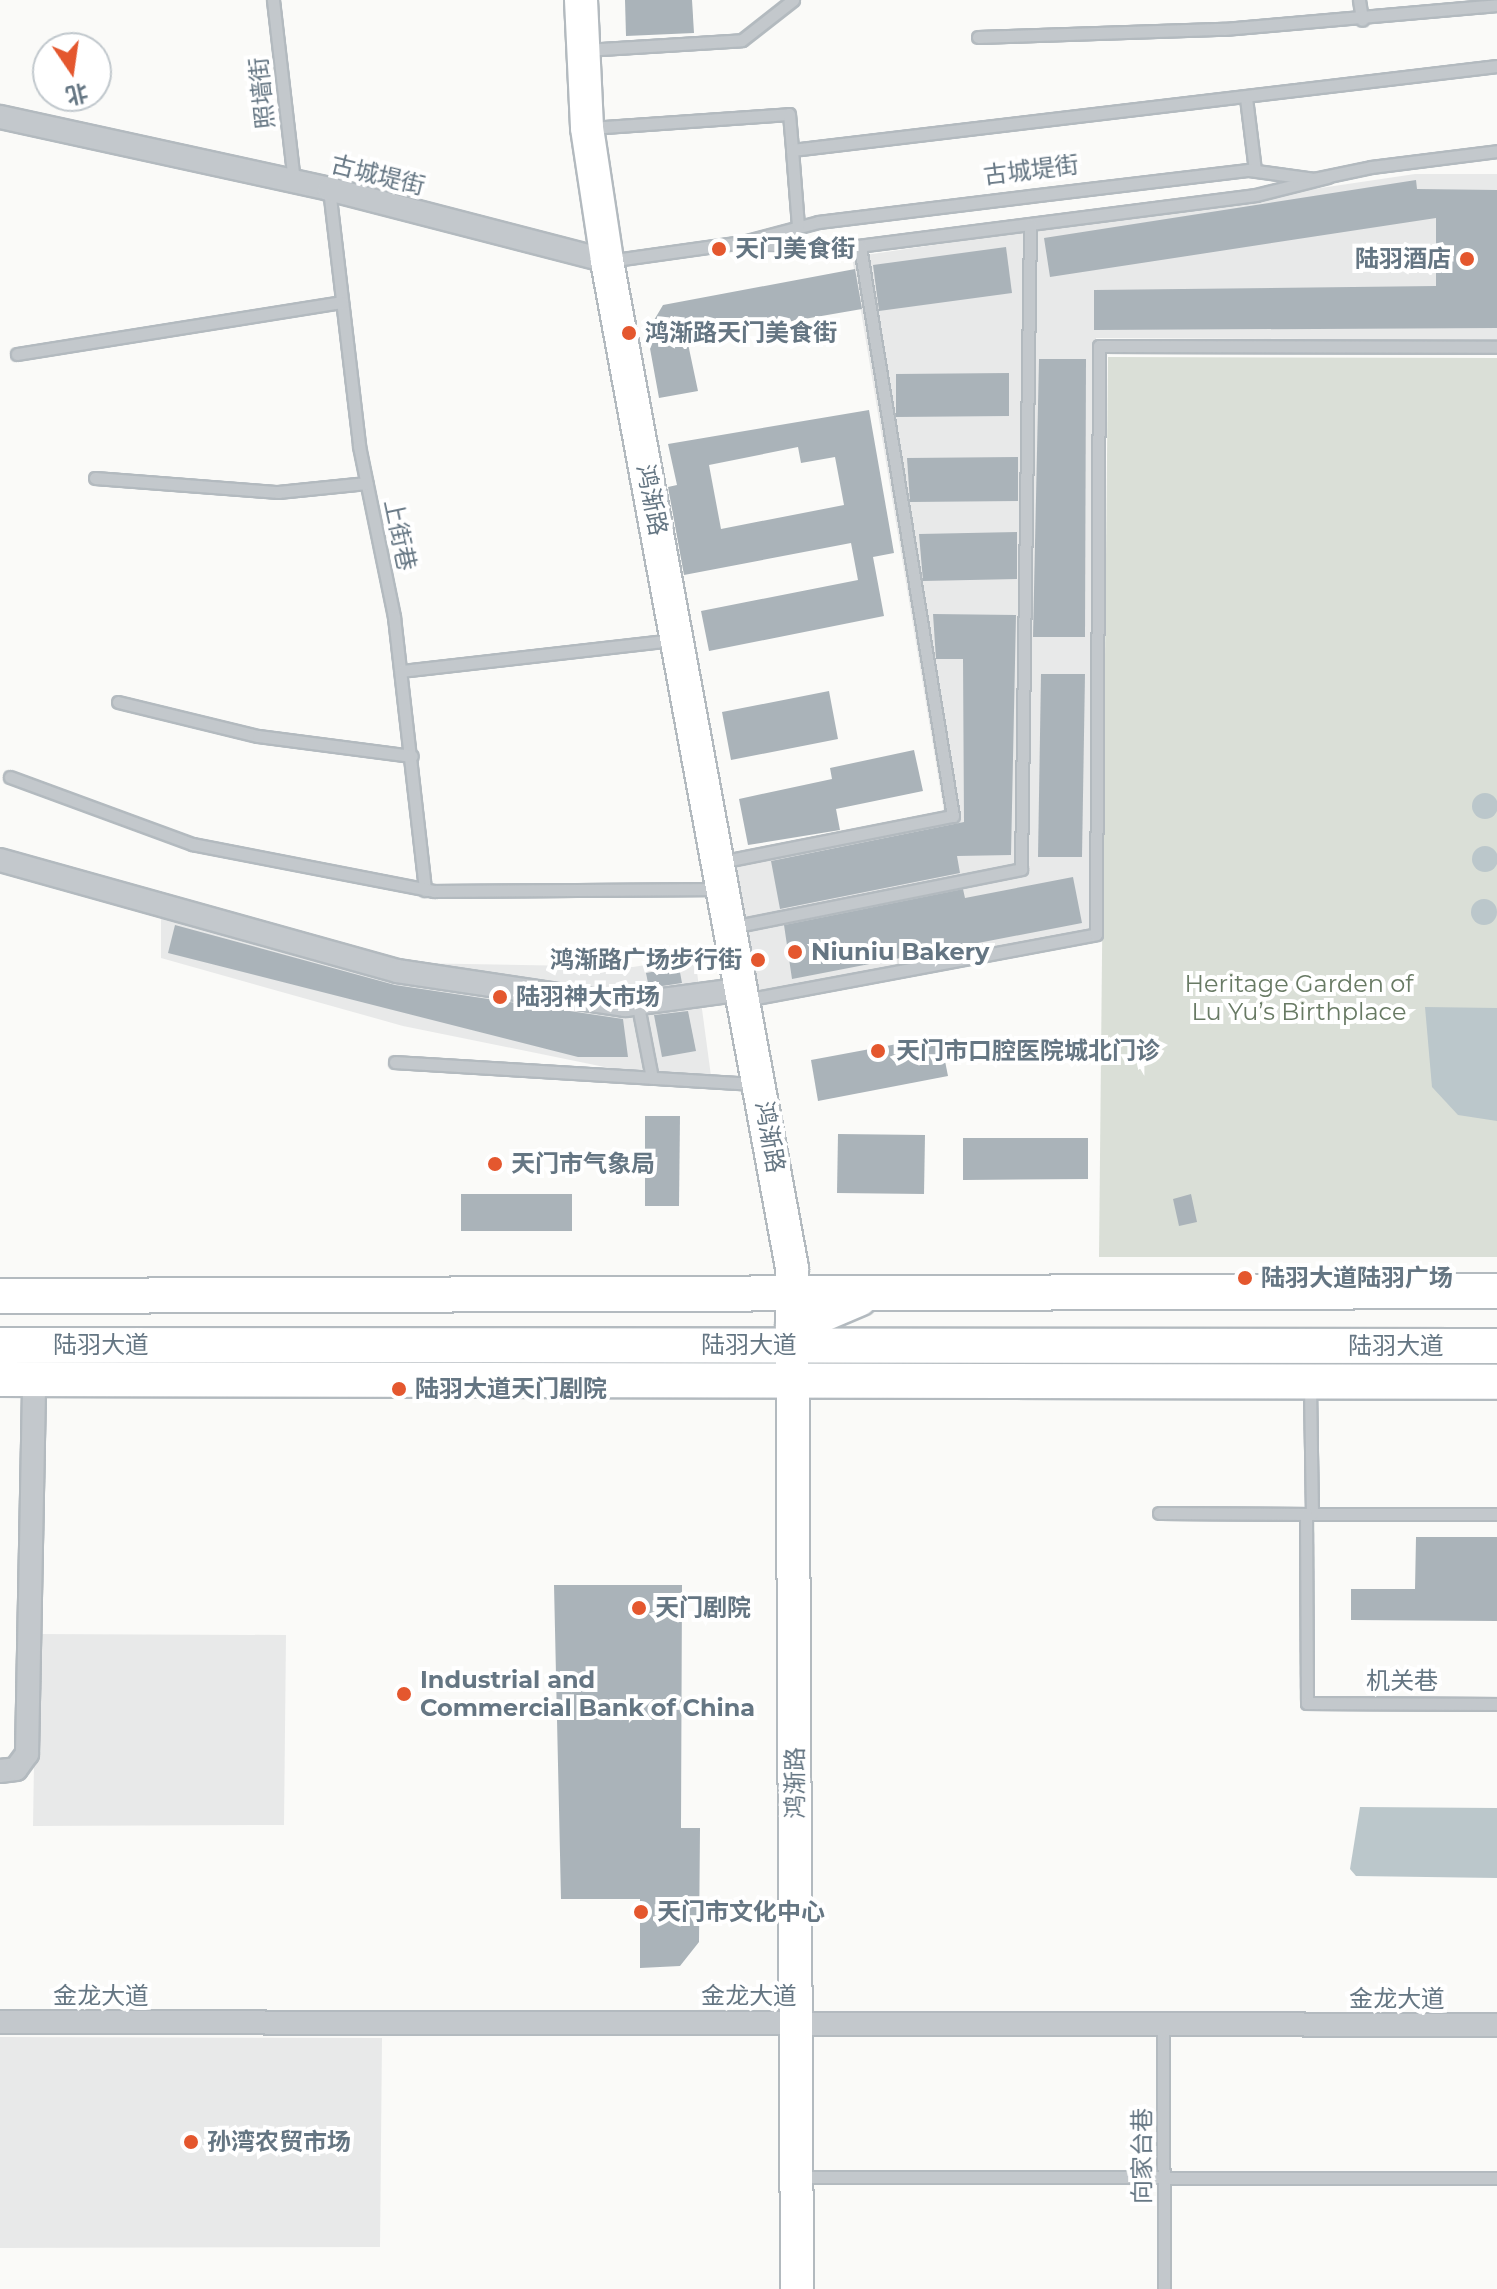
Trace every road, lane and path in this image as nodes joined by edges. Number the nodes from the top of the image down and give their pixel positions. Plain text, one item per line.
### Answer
1 (273, 0) edge
2 (581, 0) edge
3 (793, 0) edge
4 (1359, 0) edge
5 (1497, 5) edge
6 (1362, 20) junction
7 (978, 37) dead end
8 (583, 51) junction
9 (1497, 66) edge
10 (1246, 98) junction
11 (0, 117) edge
12 (587, 128) junction
13 (792, 150) junction
14 (1497, 151) edge
15 (1255, 170) junction
16 (1328, 177) junction
17 (294, 181) junction
18 (329, 189) junction
19 (1030, 224) junction
20 (798, 226) junction
21 (743, 242) junction
22 (860, 247) junction
23 (607, 261) junction
24 (342, 302) junction
25 (1497, 347) edge
26 (17, 354) dead end
27 (95, 478) dead end
28 (367, 483) junction
29 (678, 640) junction
30 (401, 671) junction
31 (118, 702) dead end
32 (412, 756) junction
33 (10, 777) dead end
34 (0, 860) edge
35 (722, 876) junction
36 (425, 890) junction
37 (732, 927) junction
38 (744, 994) junction
39 (638, 1006) junction
40 (395, 1062) dead end
41 (652, 1078) junction
42 (761, 1084) junction
43 (793, 1292) junction
44 (874, 1292) junction
45 (1494, 1293) edge
46 (0, 1296) edge
47 (0, 1327) edge
48 (1497, 1327) edge
49 (0, 1345) edge
50 (1497, 1346) edge
51 (794, 1350) junction
52 (0, 1379) edge
53 (34, 1379) junction
54 (1310, 1382) junction
55 (1497, 1382) edge
56 (1159, 1513) dead end
57 (1309, 1514) junction
58 (1497, 1514) edge
59 (1497, 1704) edge
60 (0, 1771) edge
61 (0, 2022) edge
62 (796, 2022) junction
63 (1163, 2023) junction
64 (1497, 2025) edge
65 (1164, 2175) junction
66 (797, 2177) junction
67 (1497, 2178) edge
68 (797, 2289) edge
69 (1164, 2289) edge

1 - 17 lane, 照墙街
2 - 8 street, 鸿渐路
3 - 8 lane
4 - 6 lane
5 - 6 lane
6 - 7 lane
8 - 12 street, 鸿渐路
9 - 10 lane
10 - 13 lane
10 - 15 lane
11 - 17 street, 古城堤街
12 - 13 lane
12 - 23 street, 鸿渐路
13 - 20 lane
14 - 16 lane, 古城堤街
15 - 16 lane, 古城堤街
15 - 20 lane, 古城堤街
16 - 19 lane, 古城堤街
17 - 18 street, 古城堤街
18 - 23 street, 古城堤街
18 - 24 lane, 上街巷
19 - 22 lane, 古城堤街
19 - 37 lane
20 - 21 lane, 古城堤街
21 - 22 lane, 古城堤街
21 - 23 lane, 古城堤街
22 - 35 lane
23 - 29 street, 鸿渐路
24 - 26 lane
24 - 28 lane, 上街巷
25 - 38 lane
27 - 28 lane
28 - 30 lane, 上街巷
29 - 30 lane
29 - 35 street, 鸿渐路
30 - 32 lane, 上街巷
31 - 32 lane
32 - 36 lane, 上街巷
33 - 36 lane
34 - 39 street
35 - 36 lane
35 - 37 street, 鸿渐路
37 - 38 street, 鸿渐路
38 - 39 street
38 - 42 street, 鸿渐路
39 - 41 lane
40 - 41 lane
41 - 42 lane
42 - 43 street, 鸿渐路
43 - 44 main road
43 - 46 main road
43 - 51 street, 鸿渐路
44 - 45 main road
44 - 51 main road
47 - 51 main road, 陆羽大道
48 - 51 main road, 陆羽大道
49 - 51 main road, 陆羽大道
50 - 51 main road, 陆羽大道
51 - 53 main road
51 - 54 main road
51 - 62 street, 鸿渐路
52 - 53 main road
53 - 60 street
54 - 55 main road
54 - 57 lane
56 - 57 lane
57 - 58 lane
57 - 59 lane, 机关巷
61 - 62 street, 金龙大道
62 - 63 street, 金龙大道
62 - 66 street, 鸿渐路
63 - 64 street, 金龙大道
63 - 65 lane, 向家台巷
65 - 66 lane
65 - 67 lane
65 - 69 lane, 向家台巷
66 - 68 street, 鸿渐路

